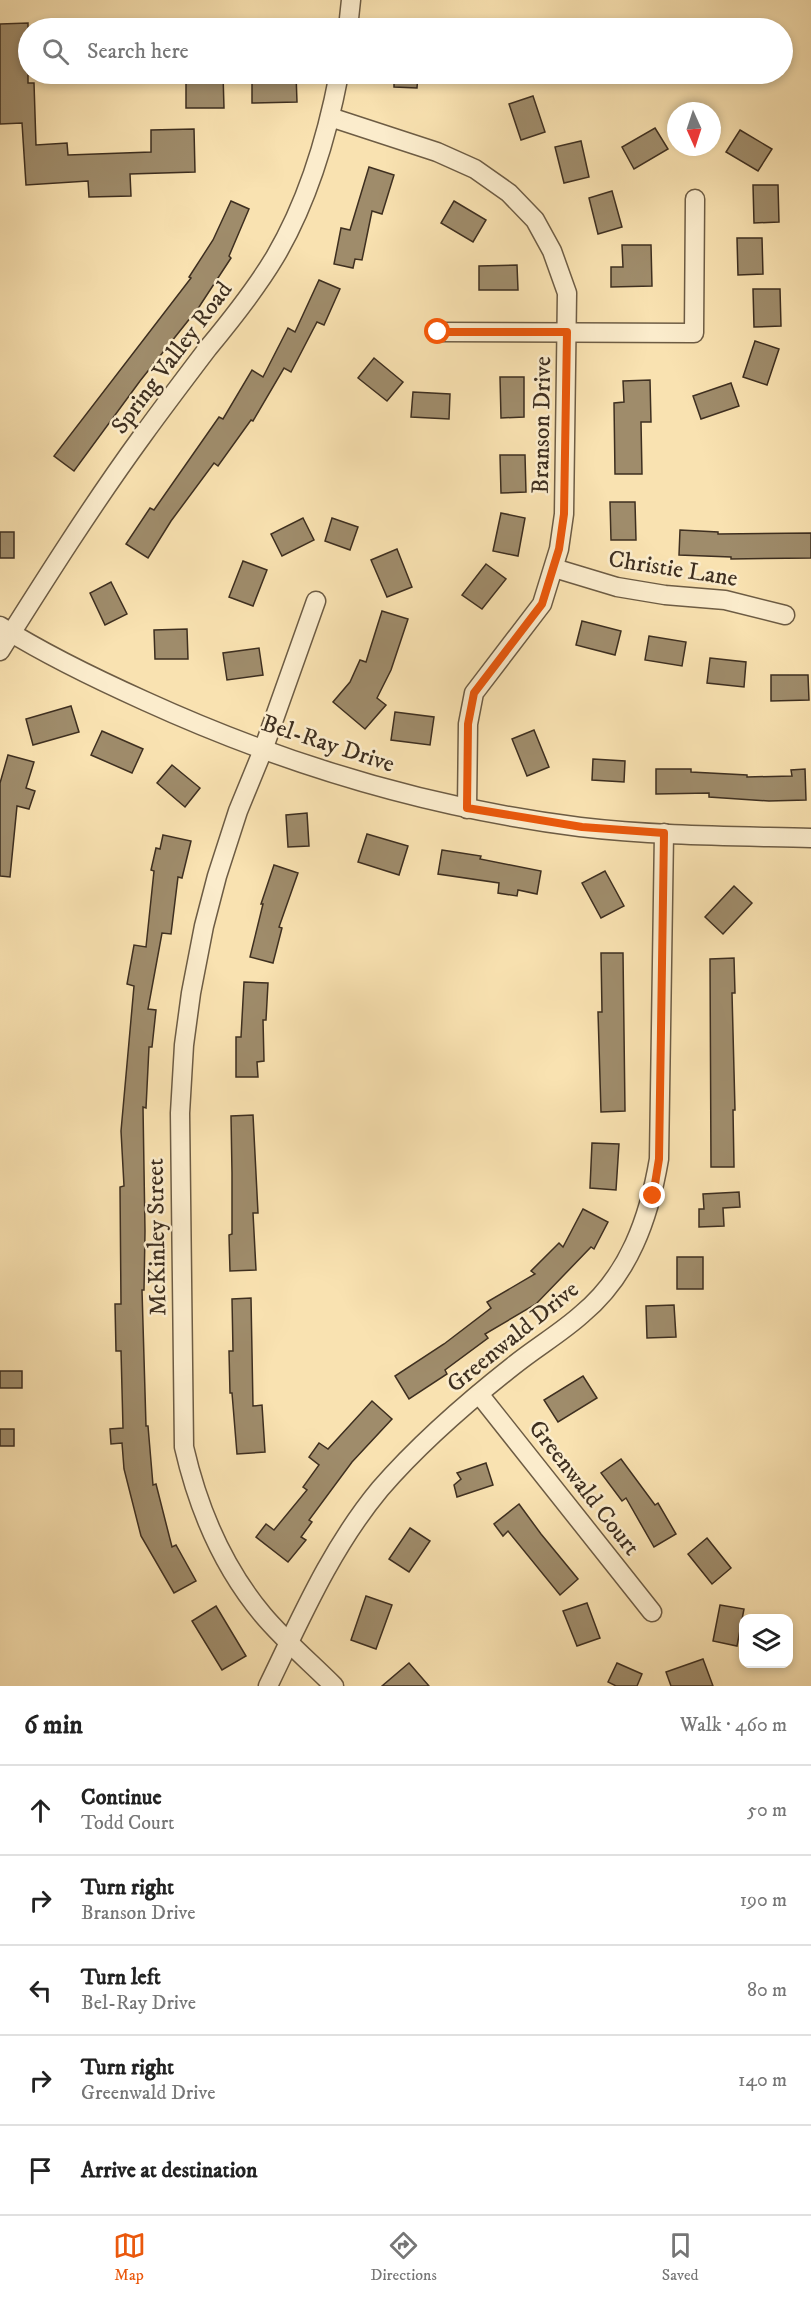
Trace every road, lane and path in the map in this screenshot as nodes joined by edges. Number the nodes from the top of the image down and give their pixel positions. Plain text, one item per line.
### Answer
1 (351, 0) edge
2 (349, 18) edge
3 (337, 84) edge
4 (330, 117) junction
5 (695, 199) dead end
6 (438, 332) dead end
7 (567, 332) junction
8 (554, 568) junction
9 (315, 600) dead end
10 (785, 615) dead end
11 (6, 630) edge
12 (0, 651) edge
13 (262, 750) junction
14 (467, 808) junction
15 (664, 833) junction
16 (811, 838) edge
17 (479, 1394) junction
18 (652, 1612) dead end
19 (290, 1642) junction
20 (268, 1686) edge
21 (334, 1686) edge

1 - 2 street
3 - 4 street, Spring Valley Road
4 - 7 street, Branson Drive
4 - 11 street, Spring Valley Road
5 - 7 street
6 - 7 street
7 - 8 street, Branson Drive
8 - 10 street, Christie Lane
8 - 14 street, Branson Drive
9 - 13 street, McKinley Street
11 - 12 street, Spring Valley Road
11 - 13 street, Bel-Ray Drive
13 - 14 street, Bel-Ray Drive
13 - 19 street, McKinley Street
14 - 15 street, Bel-Ray Drive
15 - 16 street, Bel-Ray Drive
15 - 17 street, Greenwald Drive
17 - 18 street, Greenwald Court
17 - 19 street, Greenwald Drive
19 - 20 street, Greenwald Drive
19 - 21 street, McKinley Street

